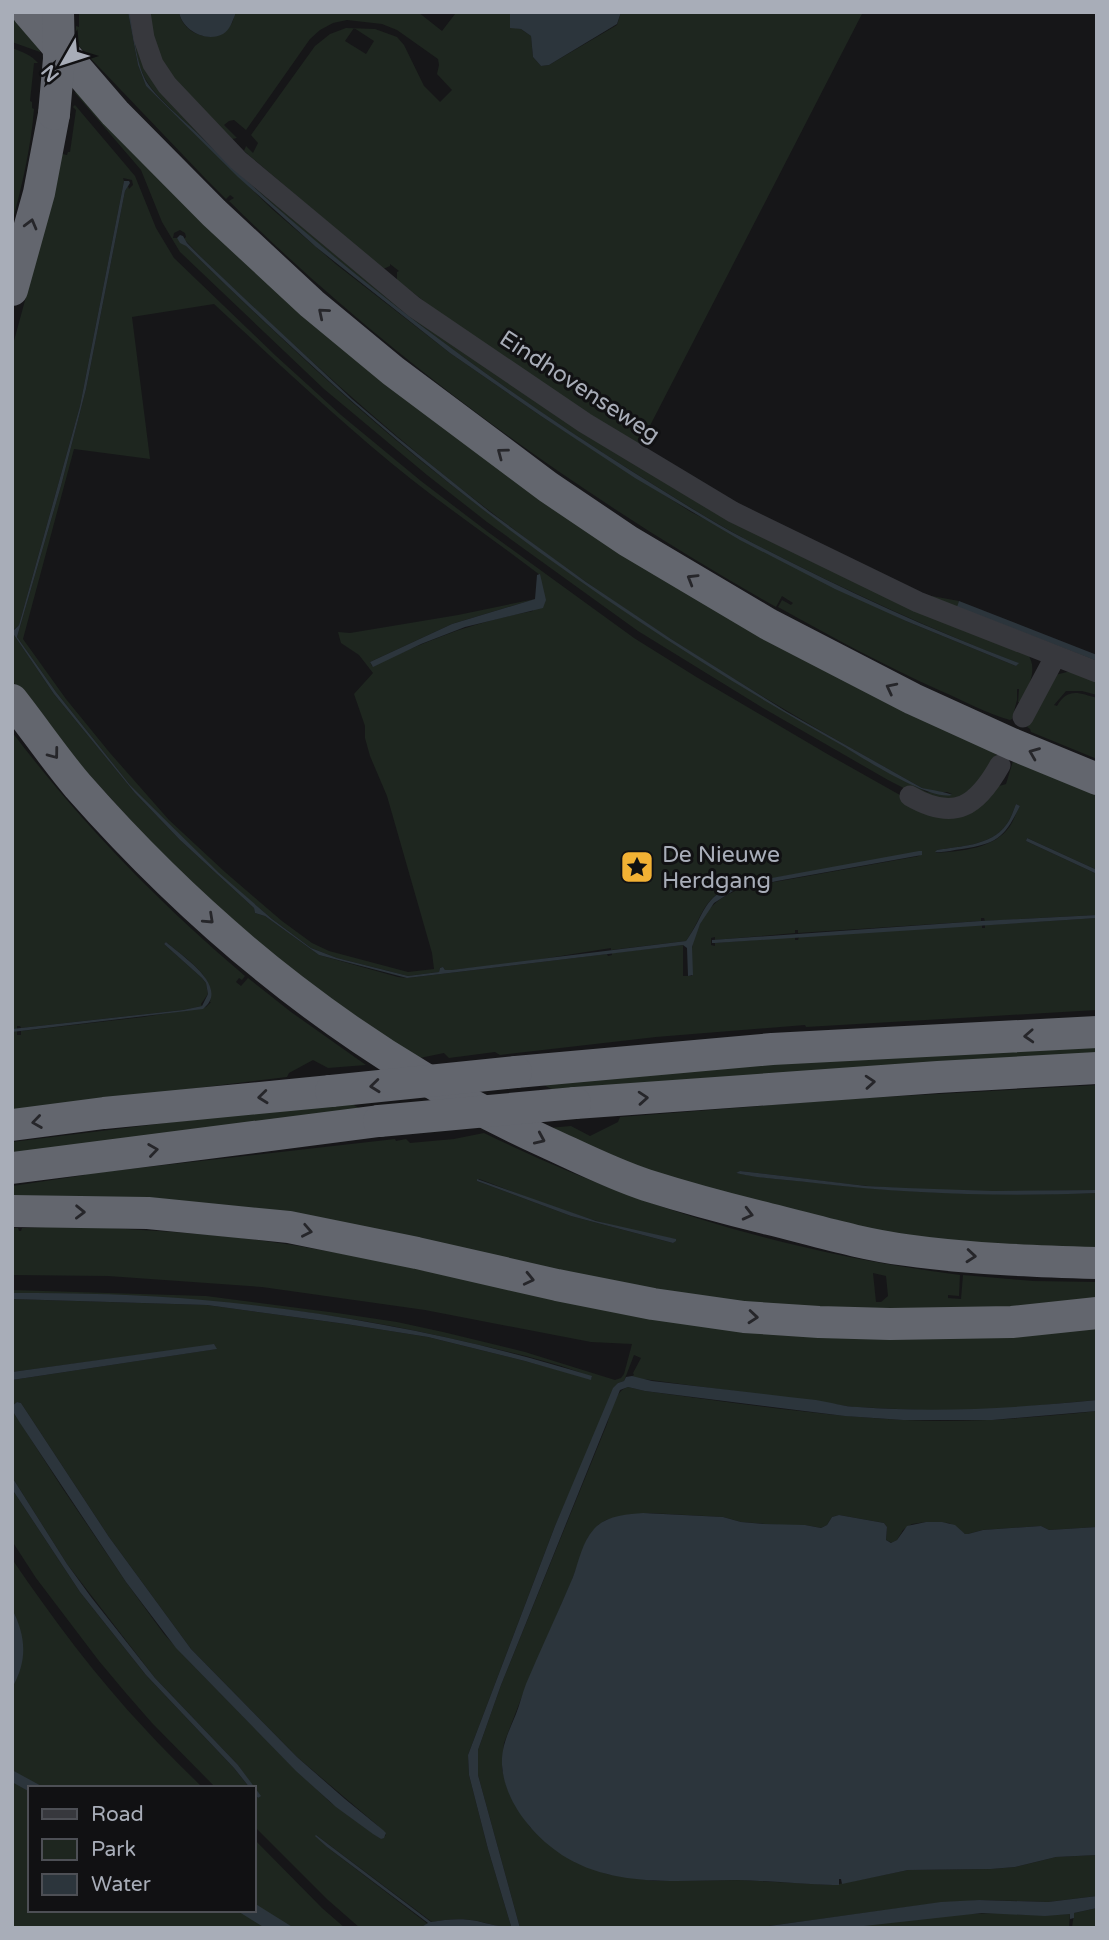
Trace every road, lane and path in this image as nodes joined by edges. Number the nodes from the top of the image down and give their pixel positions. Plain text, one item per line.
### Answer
1 (28, 12) edge
2 (58, 12) edge
3 (140, 12) edge
4 (12, 290) edge
5 (1055, 657) junction
6 (1097, 672) edge
7 (12, 700) edge
8 (1023, 717) dead end
9 (1000, 765) dead end
10 (1097, 779) edge
11 (910, 796) dead end
12 (1097, 1032) edge
13 (1097, 1068) edge
14 (12, 1125) edge
15 (12, 1168) edge
16 (12, 1211) edge
17 (1097, 1263) edge
18 (1097, 1313) edge

10 -> 1 highway
4 -> 2 highway, bridge
3 - 5 street, Eindhovenseweg
5 - 6 street, Eindhovenseweg
5 - 8 street
7 -> 17 highway
9 - 11 street
12 -> 14 highway, bridge
15 -> 13 highway, bridge
16 -> 18 highway

